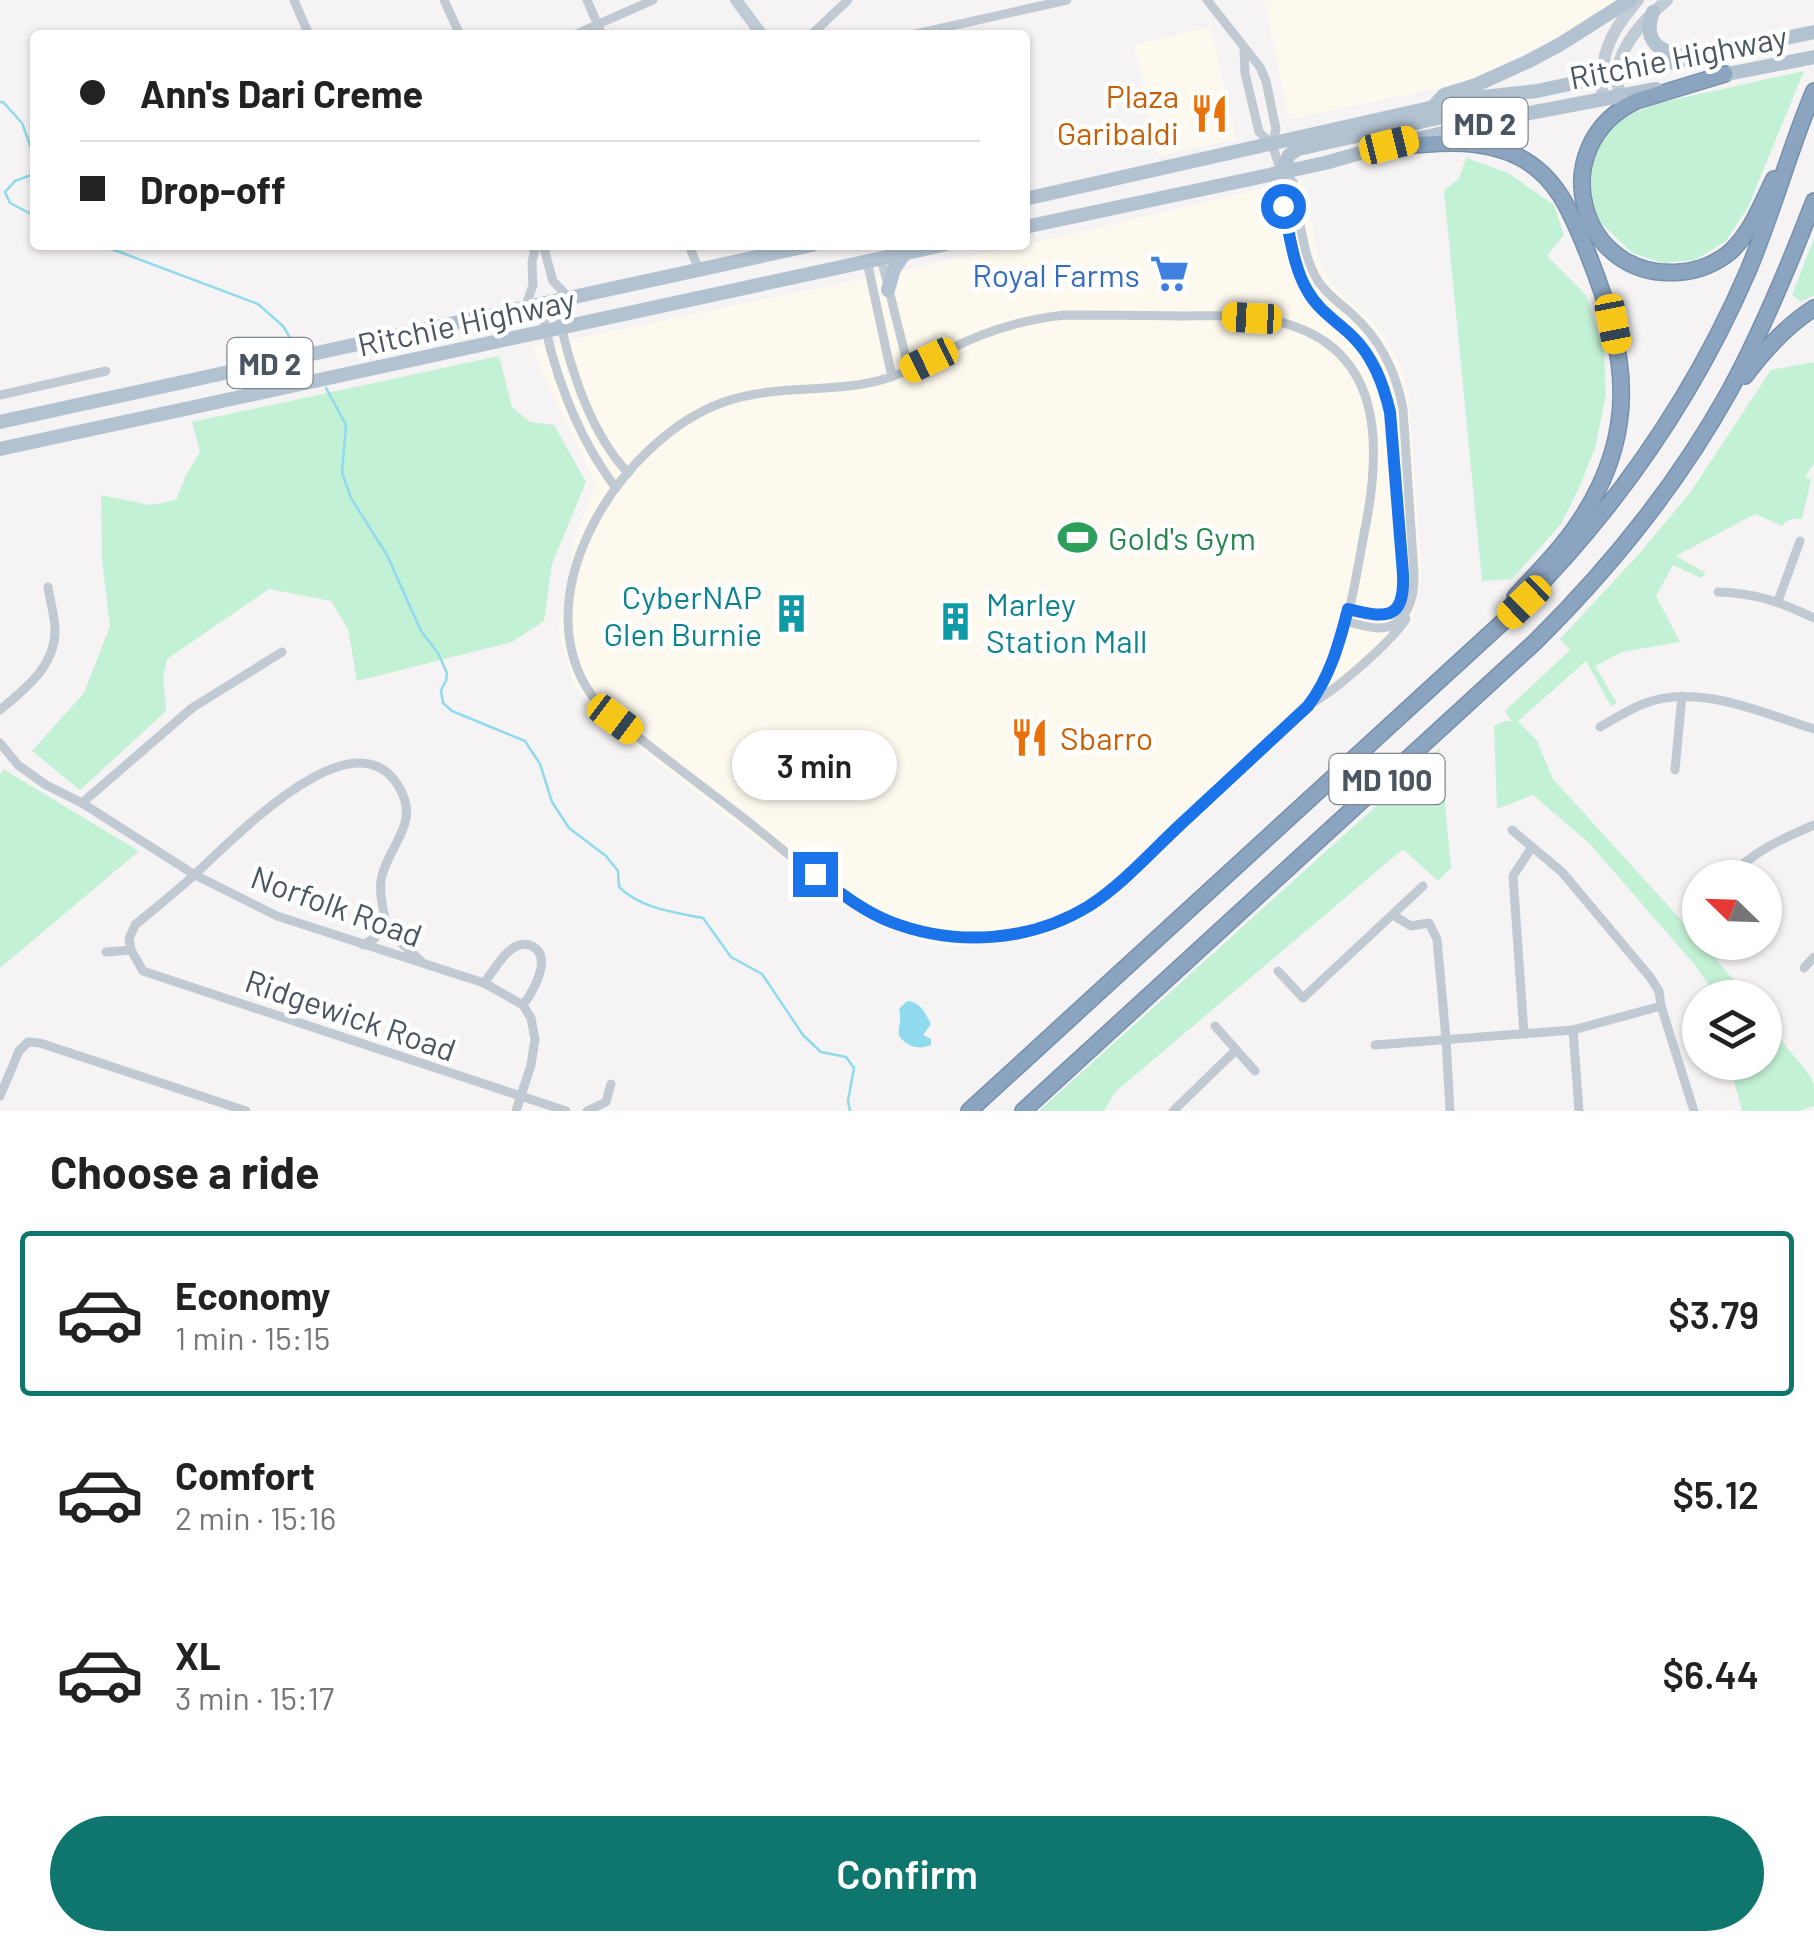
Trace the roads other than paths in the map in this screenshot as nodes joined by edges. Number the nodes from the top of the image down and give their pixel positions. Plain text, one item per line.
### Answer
1 (294, 0) edge
2 (444, 0) edge
3 (587, 0) edge
4 (654, 0) edge
5 (736, 0) edge
6 (848, 0) edge
7 (1067, 0) edge
8 (1207, 0) edge
9 (1630, 0) edge
10 (1638, 0) edge
11 (1668, 0) edge
12 (1652, 12) junction
13 (308, 30) edge
14 (458, 30) edge
15 (600, 30) edge
16 (758, 30) edge
17 (816, 30) edge
18 (933, 30) edge
19 (1814, 32) edge
20 (1244, 47) junction
21 (1814, 57) edge
22 (1696, 58) junction
23 (1725, 74) junction
24 (1608, 76) junction
25 (1537, 91) junction
26 (1814, 91) edge
27 (1620, 96) junction
28 (1603, 100) junction
29 (1807, 107) junction
30 (1432, 108) junction
31 (1272, 144) junction
32 (1368, 150) junction
33 (1281, 172) junction
34 (1030, 198) edge
35 (1814, 201) edge
36 (1030, 227) edge
37 (537, 250) edge
38 (541, 250) edge
39 (691, 250) edge
40 (789, 250) edge
41 (920, 250) edge
42 (905, 253) junction
43 (875, 255) edge
44 (699, 270) junction
45 (888, 290) junction
46 (555, 302) junction
47 (525, 308) junction
48 (1814, 308) edge
49 (553, 330) junction
50 (908, 370) junction
51 (106, 371) dead end
52 (892, 377) junction
53 (0, 395) edge
54 (1715, 414) junction
55 (0, 422) edge
56 (0, 448) edge
57 (628, 473) junction
58 (616, 488) junction
59 (1800, 541) dead end
60 (48, 587) dead end
61 (1718, 592) dead end
62 (1413, 597) junction
63 (1778, 600) junction
64 (1348, 609) junction
65 (1814, 618) edge
66 (1345, 621) junction
67 (282, 652) dead end
68 (1442, 679) junction
69 (1682, 696) junction
70 (1308, 706) junction
71 (0, 710) edge
72 (1600, 727) dead end
73 (1814, 729) edge
74 (0, 743) edge
75 (1675, 770) dead end
76 (82, 803) junction
77 (1814, 825) edge
78 (1512, 830) dead end
79 (1532, 847) junction
80 (1746, 860) edge
81 (195, 874) junction
82 (1424, 886) dead end
83 (1393, 914) junction
84 (386, 920) junction
85 (363, 945) junction
86 (131, 950) junction
87 (106, 952) dead end
88 (1814, 957) edge
89 (426, 965) junction
90 (1804, 968) dead end
91 (1278, 971) dead end
92 (484, 983) junction
93 (523, 1005) junction
94 (1660, 1006) junction
95 (1216, 1026) dead end
96 (1573, 1030) junction
97 (1524, 1034) junction
98 (1446, 1040) junction
99 (1375, 1044) dead end
100 (1236, 1050) junction
101 (1255, 1071) dead end
102 (612, 1084) dead end
103 (0, 1096) edge
104 (521, 1098) junction
105 (246, 1111) edge
106 (516, 1111) edge
107 (566, 1111) edge
108 (587, 1111) edge
109 (969, 1111) edge
110 (1023, 1111) edge
111 (1172, 1111) edge
112 (1450, 1111) edge
113 (1579, 1111) edge
114 (1694, 1111) edge

1 - 13 street
2 - 14 street
3 - 15 street
4 - 15 street
5 - 16 main road
6 - 17 street
7 - 18 street
8 - 20 street
9 - 30 main road
10 - 24 main road
11 - 12 main road
12 - 22 main road
12 - 24 main road
19 - 22 main road, Ritchie Highway / MD 2
20 - 31 street
20 - 31 street
21 - 23 main road, Ritchie Highway / MD 2
22 - 24 main road, Ritchie Highway / MD 2
23 - 27 main road, Ritchie Highway / MD 2
23 - 29 highway
24 - 25 main road, Ritchie Highway / MD 2
24 - 27 main road
24 - 28 main road
25 - 30 main road, Ritchie Highway / MD 2
25 - 33 main road
26 - 29 highway, MD 100
27 - 28 main road, Ritchie Highway / MD 2
28 - 32 main road, Ritchie Highway / MD 2
29 - 68 highway, MD 100
30 - 31 main road, Ritchie Highway / MD 2
31 - 33 street
31 - 34 main road, Ritchie Highway / MD 2
32 - 33 main road, Ritchie Highway / MD 2
32 - 68 highway
33 - 36 main road, Ritchie Highway / MD 2
33 - 62 street
33 - 64 street
35 - 54 highway, MD 100
37 - 47 street
38 - 46 street
39 - 44 street
40 - 44 main road, Ritchie Highway / MD 2
41 - 42 main road, Ritchie Highway / MD 2
42 - 43 main road, Ritchie Highway / MD 2
42 - 45 main road
43 - 45 street
43 - 49 main road, Ritchie Highway / MD 2
43 - 52 street
44 - 46 main road, Ritchie Highway / MD 2
45 - 50 street
46 - 47 main road, Ritchie Highway / MD 2
46 - 49 street
46 - 49 street
47 - 55 main road, Ritchie Highway / MD 2
48 - 54 highway
49 - 56 main road, Ritchie Highway / MD 2
49 - 57 street
49 - 58 street
50 - 52 street
50 - 64 street
51 - 53 street
52 - 57 street
54 - 110 highway, MD 100
57 - 58 street
58 - 70 street
59 - 63 street
60 - 71 street
61 - 63 street
62 - 66 street
62 - 70 street
63 - 65 street
64 - 66 street
66 - 70 street
67 - 76 street
68 - 109 highway, MD 100
69 - 72 street
69 - 73 street
69 - 75 street
74 - 76 street, Norfolk Road
76 - 81 street, Norfolk Road
77 - 80 street
78 - 79 street
79 - 94 street
79 - 97 street
81 - 84 street
81 - 85 street, Norfolk Road
81 - 86 street
82 - 83 street
83 - 91 street
83 - 98 street
84 - 85 street
84 - 89 street
85 - 89 street, Norfolk Road
86 - 87 street
86 - 104 street, Ridgewick Road
88 - 90 street
89 - 92 street, Norfolk Road
92 - 93 street, Norfolk Road
92 - 93 street
93 - 104 street
94 - 96 street
94 - 114 street
95 - 100 street
96 - 97 street
96 - 113 street
97 - 98 street
98 - 99 street
98 - 112 street
100 - 101 street
100 - 111 street
102 - 108 street
103 - 105 street
104 - 106 street
104 - 107 street, Ridgewick Road

